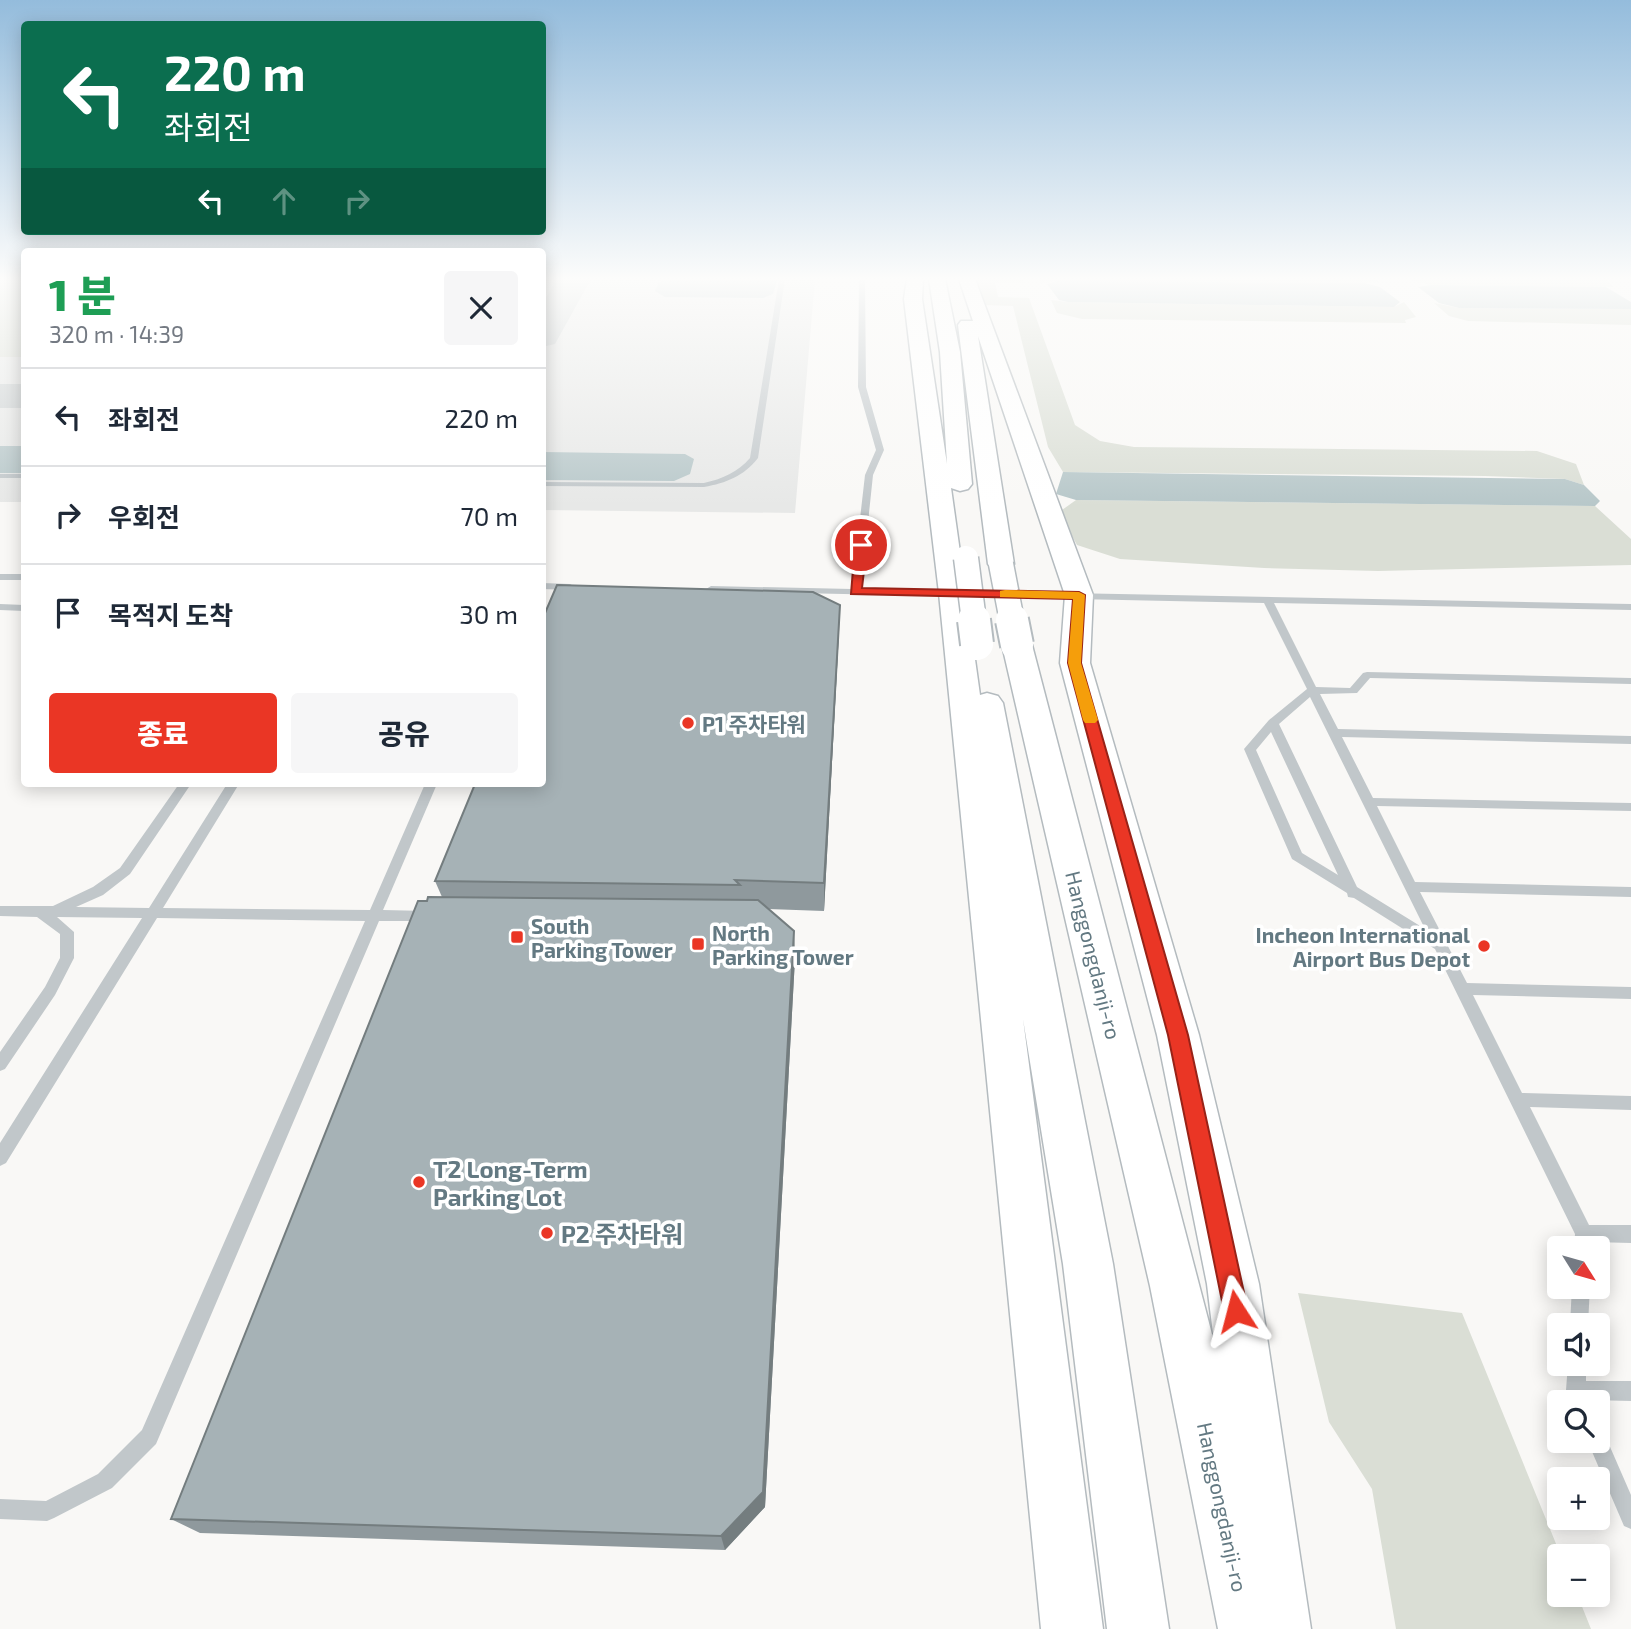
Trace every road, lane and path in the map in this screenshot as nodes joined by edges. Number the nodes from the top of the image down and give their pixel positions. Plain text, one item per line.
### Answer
1 (770, 355) edge
2 (862, 355) edge
3 (925, 355) edge
4 (950, 355) edge
5 (968, 355) edge
6 (982, 355) edge
7 (0, 476) edge
8 (21, 476) edge
9 (546, 484) edge
10 (959, 576) junction
11 (0, 577) edge
12 (21, 577) edge
13 (546, 586) edge
14 (583, 587) edge
15 (706, 589) edge
16 (856, 592) junction
17 (1079, 595) junction
18 (1267, 599) junction
19 (0, 607) edge
20 (1631, 607) edge
21 (21, 608) edge
22 (997, 645) junction
23 (1631, 681) edge
24 (1312, 690) junction
25 (1273, 723) junction
26 (1334, 733) junction
27 (1631, 740) edge
28 (183, 787) edge
29 (231, 787) edge
30 (430, 787) edge
31 (1368, 802) junction
32 (1631, 807) edge
33 (1411, 887) junction
34 (1631, 892) edge
35 (1353, 893) junction
36 (0, 911) edge
37 (40, 912) junction
38 (153, 913) junction
39 (374, 916) junction
40 (444, 916) edge
41 (1440, 945) junction
42 (1462, 989) junction
43 (1631, 993) edge
44 (0, 1064) edge
45 (1518, 1101) junction
46 (1631, 1103) edge
47 (0, 1157) edge
48 (1631, 1234) edge
49 (1582, 1236) edge
50 (1610, 1237) edge
51 (1631, 1391) edge
52 (1610, 1393) edge
53 (1603, 1453) edge
54 (0, 1509) edge
55 (1631, 1519) edge
56 (1072, 1629) edge
57 (1138, 1629) edge
58 (1249, 1629) edge
59 (1280, 1629) edge

1 - 9 lane
2 - 16 lane
3 - 10 street
4 - 10 street, Hanggongdanji-ro
5 - 22 street, Hanggongdanji-ro, bridge
6 - 17 street
7 - 8 lane
10 - 16 lane
10 - 17 lane
10 - 22 street, Hanggongdanji-ro, bridge
10 - 56 street
11 - 12 lane
13 - 14 lane
15 - 16 lane
17 - 18 lane
17 - 59 street
18 - 20 lane
18 - 24 lane
19 - 21 lane
22 - 57 street, Hanggongdanji-ro
22 - 58 street, Hanggongdanji-ro
23 - 24 lane
24 - 25 lane
24 - 26 lane
25 - 35 lane
25 - 35 lane
26 - 27 lane
26 - 31 lane
28 - 37 lane
29 - 38 lane
30 - 39 lane
31 - 32 lane
31 - 33 lane
33 - 34 lane
33 - 41 lane
35 - 41 lane
36 - 37 lane
37 - 38 lane
37 - 44 lane
38 - 39 lane
38 - 47 lane
39 - 40 lane
39 - 54 lane
41 - 42 lane
42 - 43 lane
42 - 45 lane
45 - 46 lane
45 - 49 lane
48 - 50 lane
51 - 52 lane
53 - 55 lane

